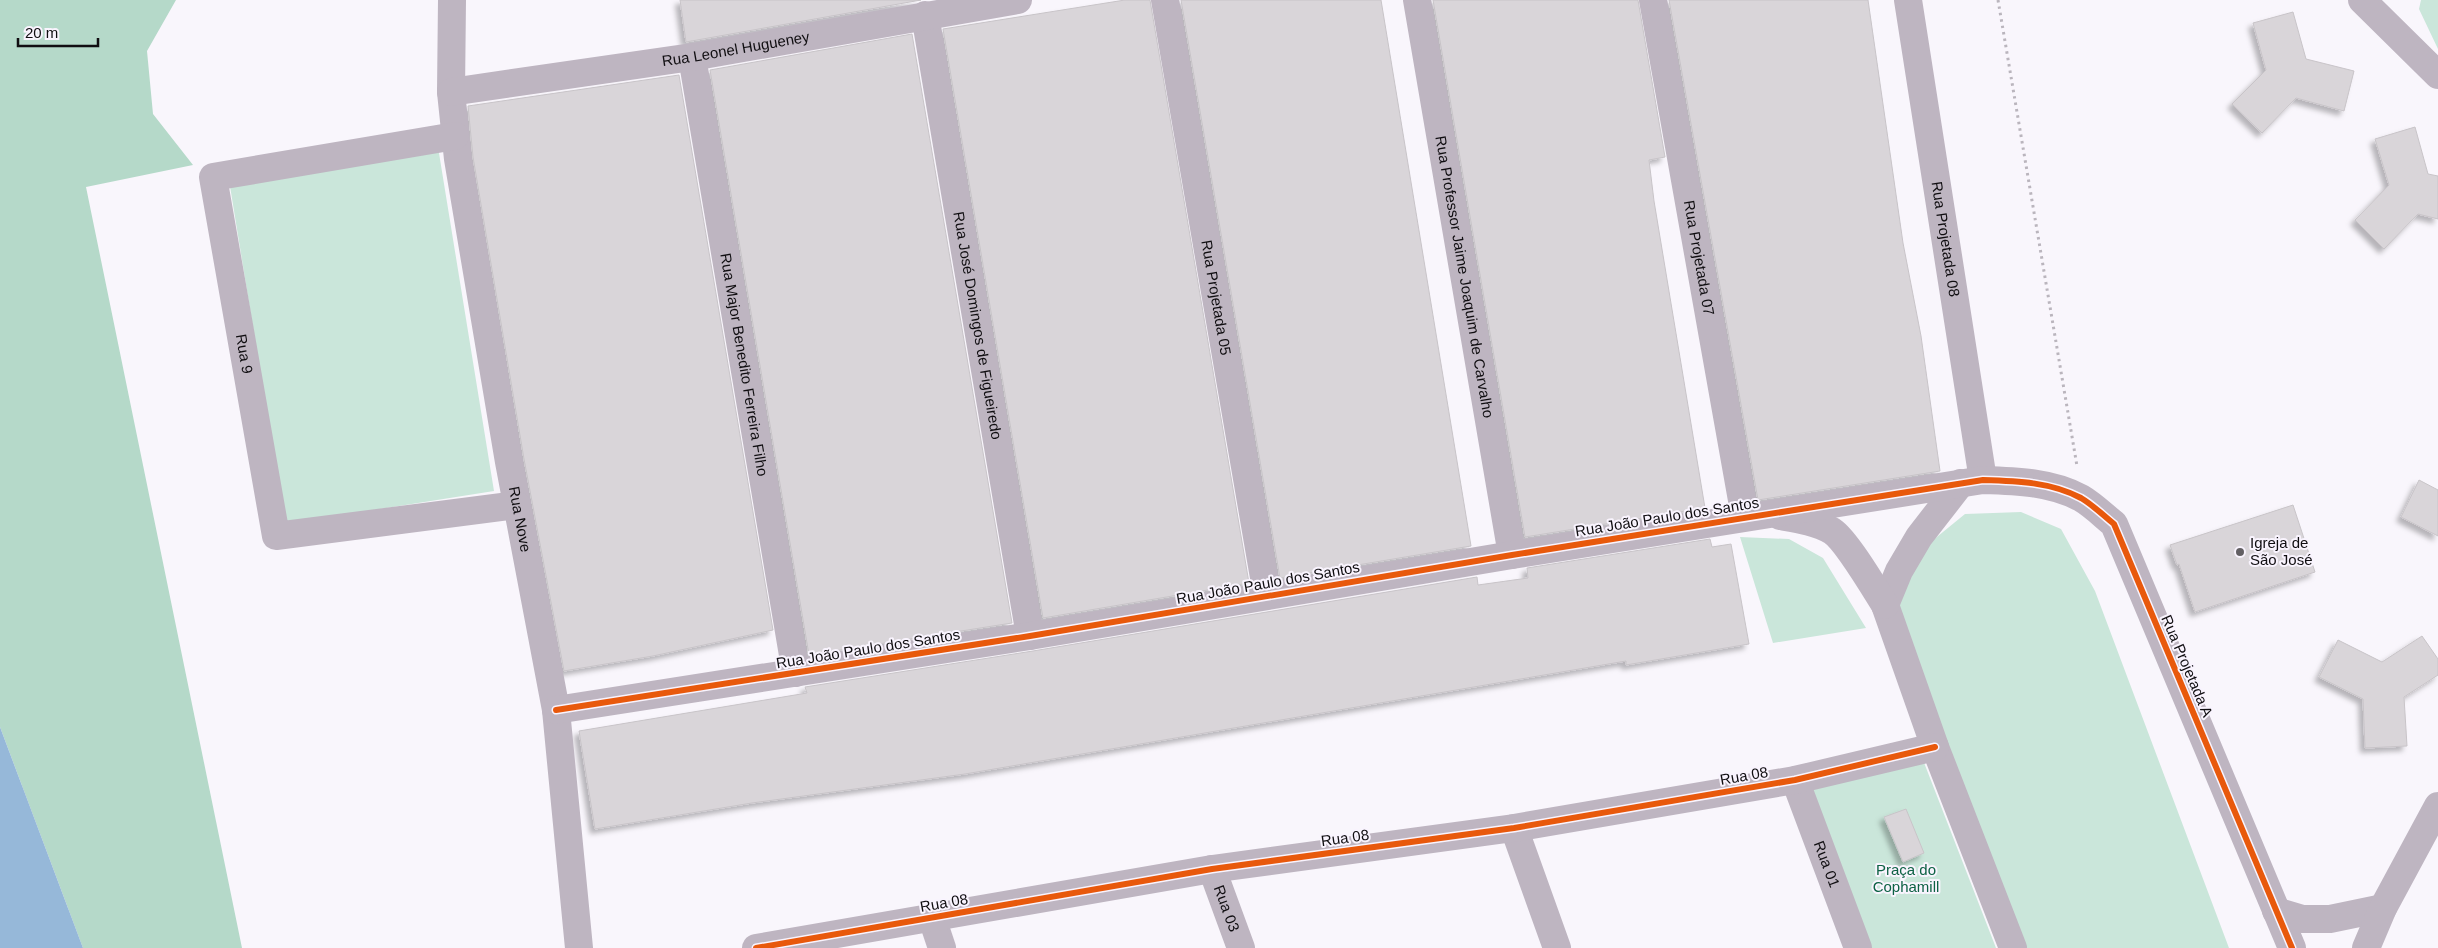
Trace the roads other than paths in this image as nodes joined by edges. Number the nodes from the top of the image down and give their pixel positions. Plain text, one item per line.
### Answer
1 (452, 0) edge
2 (1018, 0) edge
3 (1166, 0) edge
4 (1417, 0) edge
5 (1653, 0) edge
6 (1908, 0) edge
7 (2362, 0) edge
8 (925, 15) junction
9 (692, 57) junction
10 (2438, 74) edge
11 (451, 92) junction
12 (456, 136) junction
13 (1972, 482) junction
14 (517, 505) junction
15 (1757, 515) junction
16 (1512, 555) junction
17 (1267, 595) junction
18 (1885, 605) junction
19 (1030, 636) junction
20 (796, 673) junction
21 (556, 710) junction
22 (1935, 747) junction
23 (1795, 780) junction
24 (2438, 806) edge
25 (1514, 828) junction
26 (1212, 868) junction
27 (2383, 908) junction
28 (2276, 911) junction
29 (932, 918) junction
30 (579, 948) edge
31 (756, 948) edge
32 (942, 948) edge
33 (1241, 948) edge
34 (1557, 948) edge
35 (1858, 948) edge
36 (2013, 948) edge
37 (2292, 948) edge
38 (2366, 948) edge

1 - 11 street, Rua Nove
2 - 8 street, Rua Leonel Hugueney
3 - 17 street, Rua Projetada 05
4 - 16 street, Rua Professor Jaime Joaquim de Carvalho
5 - 15 street, Rua Projetada 07
6 - 13 street, Rua Projetada 08
7 - 10 street
8 - 9 street, Rua Leonel Hugueney
8 - 19 street, Rua José Domingos de Figueiredo
9 - 11 street, Rua Leonel Hugueney
9 - 20 street, Rua Major Benedito Ferreira Filho
11 - 12 street, Rua Nove
12 - 14 street, Rua Nove
12 - 14 street, Rua 9
13 - 15 street, Rua João Paulo dos Santos
13 - 18 street
13 - 28 street, Rua Projetada A
14 - 21 street, Rua Nove
15 - 16 street, Rua João Paulo dos Santos
15 - 18 street
16 - 17 street, Rua João Paulo dos Santos
17 - 19 street, Rua João Paulo dos Santos
18 - 22 street
19 - 20 street, Rua João Paulo dos Santos
20 - 21 street, Rua João Paulo dos Santos
21 - 30 street, Rua Nove
22 - 23 street, Rua 08
22 - 36 street
23 - 25 street, Rua 08
23 - 35 street, Rua 01
24 - 27 street
25 - 26 street, Rua 08
25 - 34 street
26 - 29 street, Rua 08
26 - 33 street, Rua 03
27 - 28 street
27 - 38 street
28 - 37 street, Rua Projetada A
29 - 31 street, Rua 08
29 - 32 street

